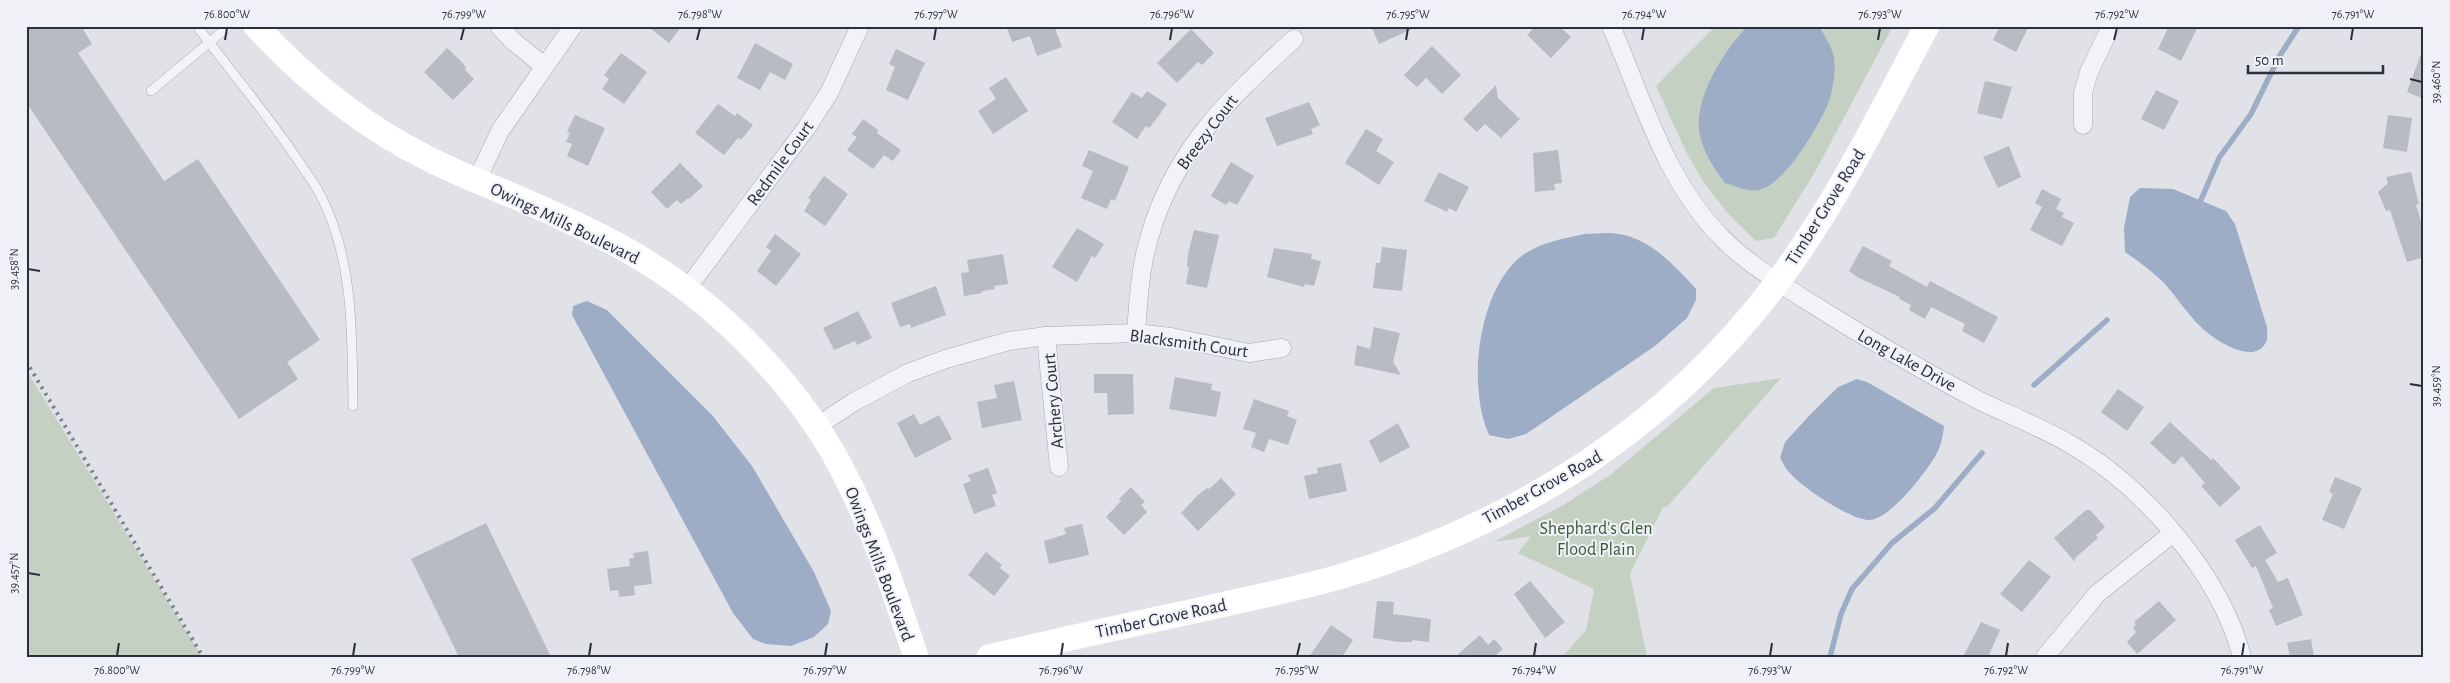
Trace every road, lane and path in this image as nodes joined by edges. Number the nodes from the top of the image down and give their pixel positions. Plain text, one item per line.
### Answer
1 (197, 26) edge
2 (229, 26) edge
3 (256, 26) edge
4 (499, 26) edge
5 (573, 26) edge
6 (860, 26) edge
7 (1611, 26) edge
8 (1926, 26) edge
9 (2111, 26) edge
10 (1294, 39) dead end
11 (209, 43) junction
12 (544, 66) junction
13 (152, 91) dead end
14 (2083, 125) dead end
15 (477, 180) junction
16 (1778, 282) junction
17 (686, 290) junction
18 (1136, 333) junction
19 (1046, 336) junction
20 (1282, 348) dead end
21 (353, 406) dead end
22 (816, 427) junction
23 (1059, 467) dead end
24 (2173, 533) junction
25 (916, 657) edge
26 (989, 657) edge
27 (2045, 657) edge
28 (2242, 657) edge

1 - 11 lane
2 - 11 lane
3 - 15 street, Owings Mills Boulevard
4 - 12 street
5 - 12 street
6 - 17 street, Redmile Court
7 - 16 street, Long Lake Drive
8 - 16 street, Timber Grove Road
9 - 14 street
10 - 18 street, Breezy Court
11 - 13 lane
11 - 21 lane
12 - 15 street
15 - 17 street, Owings Mills Boulevard
16 - 24 street, Long Lake Drive
16 - 26 street, Timber Grove Road
17 - 22 street, Owings Mills Boulevard
18 - 19 street, Blacksmith Court
18 - 20 street, Blacksmith Court
19 - 22 street, Blacksmith Court
19 - 23 street, Archery Court
22 - 25 street, Owings Mills Boulevard
24 - 27 street
24 - 28 street, Long Lake Drive

